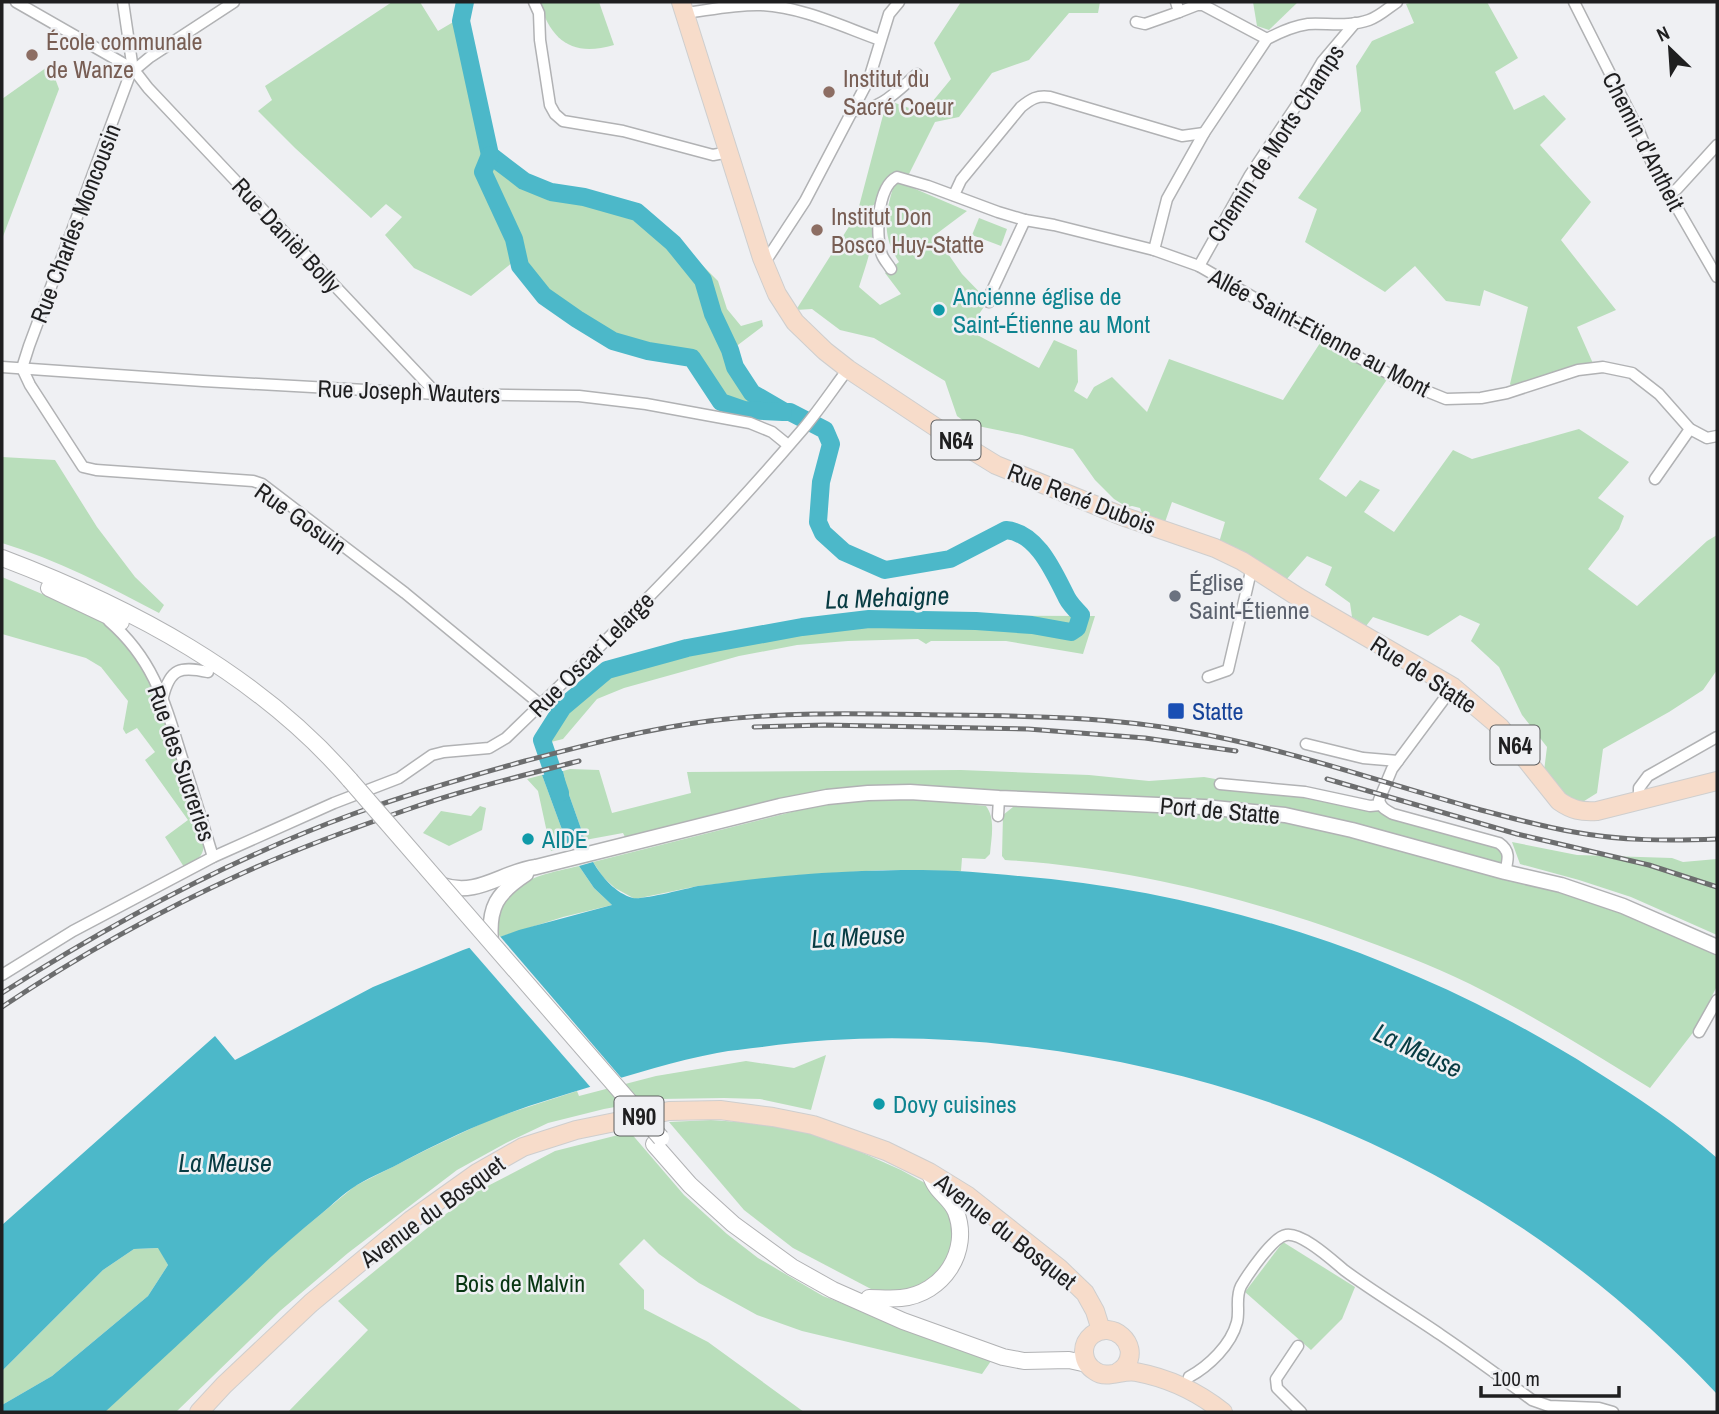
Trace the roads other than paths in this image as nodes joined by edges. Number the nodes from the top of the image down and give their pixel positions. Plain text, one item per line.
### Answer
1 (16, 2) edge
2 (123, 2) edge
3 (234, 2) edge
4 (534, 2) edge
5 (899, 2) edge
6 (1397, 2) edge
7 (1574, 2) edge
8 (757, 4) edge
9 (1383, 6) edge
10 (683, 7) edge
11 (1178, 7) edge
12 (1136, 22) dead end
13 (1355, 23) junction
14 (1267, 39) junction
15 (880, 40) junction
16 (133, 69) junction
17 (917, 74) dead end
18 (852, 111) junction
19 (1204, 133) junction
20 (1182, 136) junction
21 (1717, 145) edge
22 (729, 152) junction
23 (1190, 159) junction
24 (1669, 194) junction
25 (954, 195) junction
26 (1025, 220) junction
27 (1154, 250) junction
28 (762, 258) junction
29 (1199, 266) junction
30 (891, 269) dead end
31 (1717, 277) edge
32 (989, 302) dead end
33 (2, 367) edge
34 (22, 368) junction
35 (848, 369) junction
36 (437, 394) junction
37 (1689, 429) junction
38 (1717, 436) edge
39 (788, 445) junction
40 (1655, 479) dead end
41 (2, 558) edge
42 (1252, 567) junction
43 (2, 568) edge
44 (94, 608) junction
45 (208, 672) junction
46 (1208, 677) dead end
47 (1453, 687) junction
48 (163, 697) junction
49 (541, 705) junction
50 (1717, 737) edge
51 (1306, 744) dead end
52 (1398, 761) junction
53 (1717, 781) edge
54 (347, 783) junction
55 (1220, 784) dead end
56 (999, 798) junction
57 (1639, 800) junction
58 (334, 803) joint
59 (1380, 805) junction
60 (998, 816) dead end
61 (213, 857) junction
62 (536, 867) junction
63 (1505, 872) junction
64 (442, 885) junction
65 (491, 912) junction
66 (463, 916) junction
67 (491, 942) junction
68 (1717, 947) edge
69 (2, 975) edge
70 (1717, 1000) edge
71 (1699, 1032) dead end
72 (657, 1141) junction
73 (929, 1172) junction
74 (869, 1298) junction
75 (1094, 1336) junction
76 (1298, 1346) dead end
77 (1130, 1351) junction
78 (1087, 1364) junction
79 (1118, 1372) junction
80 (1189, 1377) junction
81 (199, 1412) edge
82 (1223, 1412) edge
83 (1236, 1412) edge
84 (1301, 1412) edge
85 (1613, 1412) edge

1 - 16 street
2 - 16 street
3 - 16 street
4 - 22 street
5 - 15 street
6 - 9 street
7 - 24 street, Chemin d'Antheit
8 - 10 street
8 - 15 street
9 - 13 street
10 - 22 main road, Rue René Dubois
11 - 12 street
11 - 14 street
13 - 14 street
13 - 29 street, Chemin de Morts Champs
14 - 19 street
15 - 18 street
16 - 34 street, Rue Charles Moncousin
16 - 36 street, Rue Danièl Bolly
17 - 18 street
18 - 28 street
19 - 20 street
19 - 23 street
20 - 23 street
20 - 25 street
21 - 24 street
22 - 28 main road, Rue René Dubois
23 - 27 street
24 - 31 street, Chemin d'Antheit
25 - 26 street, Allée Saint-Etienne au Mont
25 - 30 street, Allée Saint-Etienne au Mont
26 - 27 street, Allée Saint-Etienne au Mont
26 - 32 street
27 - 29 street, Allée Saint-Etienne au Mont
28 - 35 main road, Rue René Dubois / N64
29 - 37 street, Allée Saint-Etienne au Mont
33 - 34 street, Rue Joseph Wauters
34 - 36 street, Rue Joseph Wauters
34 - 49 street, Rue Gosuin
35 - 39 street, Rue Oscar Lelarge
35 - 42 main road, Rue René Dubois / N64
36 - 39 street, Rue Joseph Wauters
37 - 38 street
37 - 40 street
39 - 49 street, Rue Oscar Lelarge
41 - 54 main road
42 - 46 street
42 - 47 main road, Rue de Statte / N64
43 - 44 main road
44 - 45 main road
44 - 48 street, Rue des Sucreries
45 - 48 street
45 - 54 main road
47 - 52 street
47 - 57 main road, Rue de Statte / N64
48 - 61 street, Rue des Sucreries
49 - 58 street, Rue Oscar Lelarge
50 - 57 street
51 - 52 street
52 - 59 street
53 - 57 main road, N64
54 - 64 main road, bridge
54 - 66 main road
55 - 59 street
56 - 60 street
56 - 62 street, Port de Statte
56 - 63 street, Port de Statte
58 - 61 street, Rue des Sucreries
59 - 63 street
61 - 69 street, Rue des Sucreries
62 - 64 street, Port de Statte
62 - 65 street
63 - 68 street, Port de Statte
64 - 66 main road, bridge
65 - 66 street
65 - 67 street
66 - 67 main road, bridge
66 - 72 main road
67 - 72 main road, bridge
70 - 71 street
72 - 74 main road
72 - 78 main road
73 - 74 main road
73 - 75 main road, Avenue du Bosquet / N90
73 - 81 main road, Avenue du Bosquet / N90
74 - 75 main road
75 - 77 main road
75 - 78 main road, Avenue du Bosquet / N90
76 - 84 street
77 - 79 main road
77 - 80 main road
78 - 79 main road
79 - 82 main road
80 - 83 main road
80 - 85 street

